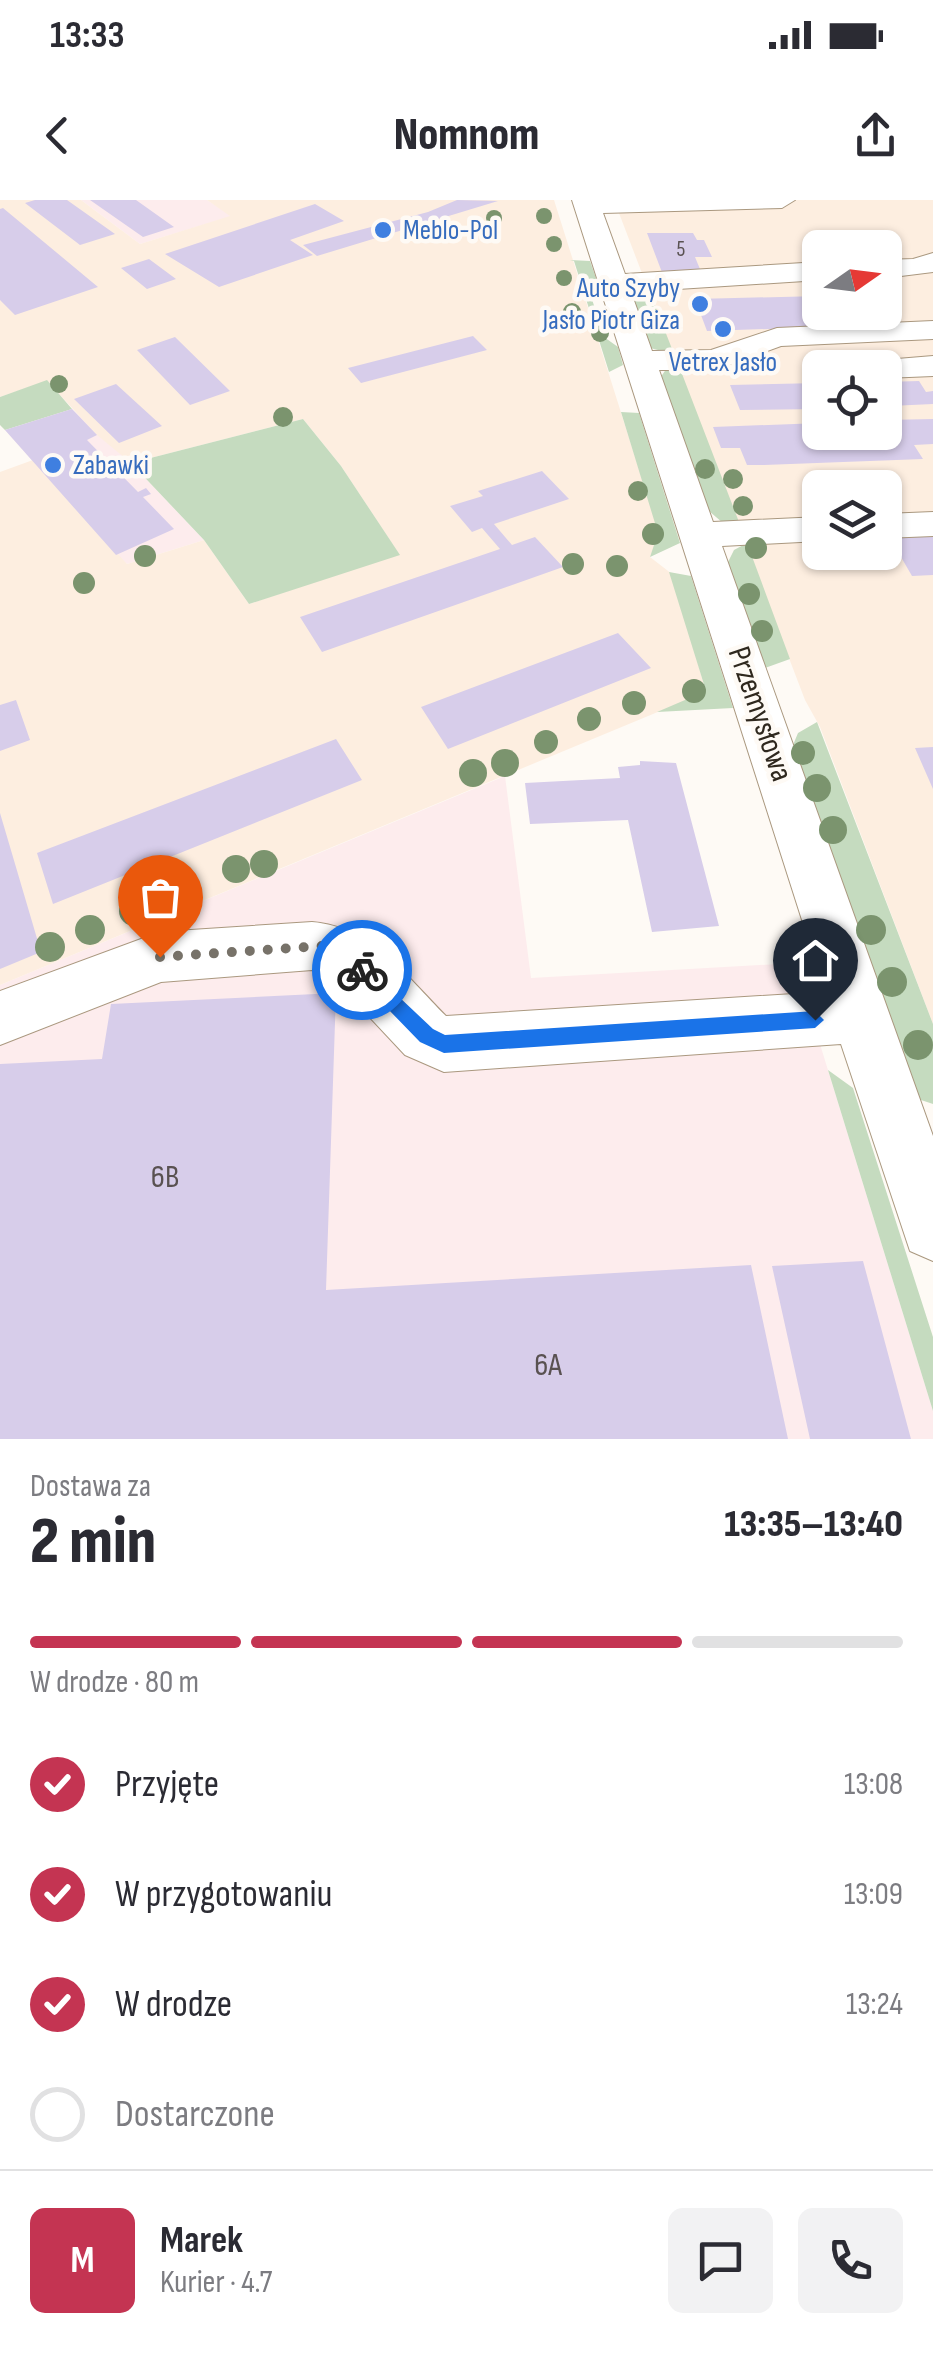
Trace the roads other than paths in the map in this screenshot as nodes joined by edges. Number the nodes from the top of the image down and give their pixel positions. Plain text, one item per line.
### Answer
1 (782, 200) edge
2 (636, 202) edge
3 (589, 211) edge
4 (725, 251) junction
5 (933, 262) edge
6 (802, 267) edge
7 (902, 268) edge
8 (614, 284) junction
9 (933, 330) edge
10 (639, 360) junction
11 (714, 360) junction
12 (933, 366) edge
13 (902, 367) edge
14 (776, 371) dead end
15 (933, 524) edge
16 (902, 525) edge
17 (802, 531) edge
18 (699, 536) junction
19 (863, 1016) junction
20 (0, 1018) edge
21 (933, 1228) edge

1 - 2 street
2 - 3 street
3 - 4 street
3 - 8 street, Przemysłowa
4 - 6 street
4 - 8 street
5 - 7 street
8 - 10 street, Przemysłowa
9 - 11 street
10 - 11 street
10 - 18 street, Przemysłowa
11 - 14 street
12 - 13 street
15 - 16 street
17 - 18 street
18 - 19 street, Przemysłowa
19 - 20 street
19 - 21 street, Przemysłowa

